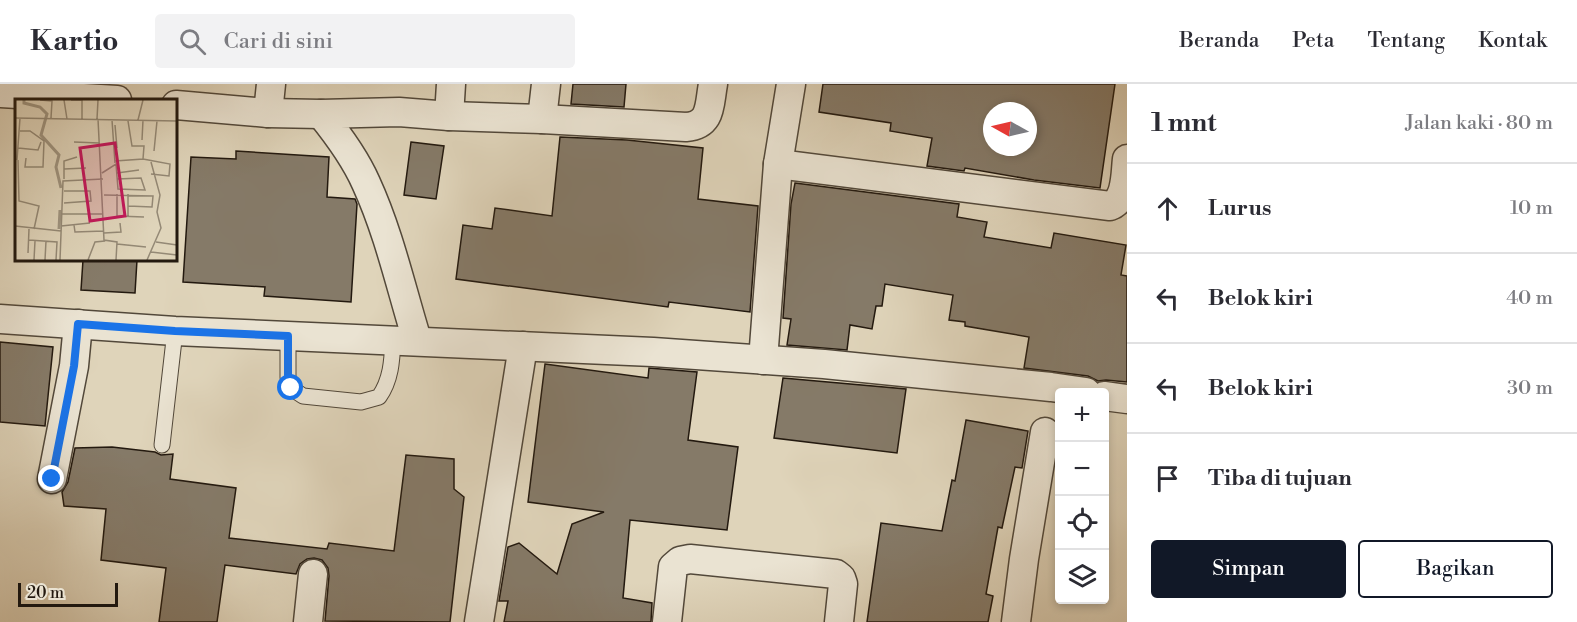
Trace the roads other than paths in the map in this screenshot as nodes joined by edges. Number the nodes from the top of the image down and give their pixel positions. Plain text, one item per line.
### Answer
1 (271, 84) edge
2 (451, 84) edge
3 (546, 84) edge
4 (713, 84) edge
5 (791, 84) edge
6 (69, 90) edge
7 (0, 93) edge
8 (112, 99) edge
9 (177, 105) edge
10 (268, 113) junction
11 (321, 114) junction
12 (450, 116) junction
13 (542, 119) junction
14 (1127, 159) edge
15 (778, 164) junction
16 (0, 319) edge
17 (78, 324) junction
18 (175, 331) junction
19 (288, 336) junction
20 (405, 340) junction
21 (523, 346) junction
22 (762, 360) junction
23 (1058, 388) edge
24 (1109, 397) edge
25 (1127, 399) edge
26 (1045, 432) dead end
27 (162, 445) dead end
28 (52, 479) dead end
29 (313, 574) dead end
30 (308, 622) edge
31 (479, 622) edge
32 (667, 622) edge
33 (839, 622) edge
34 (1016, 622) edge

1 - 10 street
2 - 12 street
3 - 13 street
4 - 13 street
5 - 15 street
6 - 7 street
6 - 8 street
9 - 10 street
10 - 11 street
11 - 12 street
11 - 20 street
12 - 13 street
14 - 15 street
15 - 22 street
16 - 17 street
17 - 18 street
17 - 28 street
18 - 19 street
18 - 27 lane
19 - 20 street
19 - 20 lane
20 - 21 street
21 - 22 street
21 - 31 street
22 - 23 street
24 - 25 street
26 - 34 street
29 - 30 street
32 - 33 street

